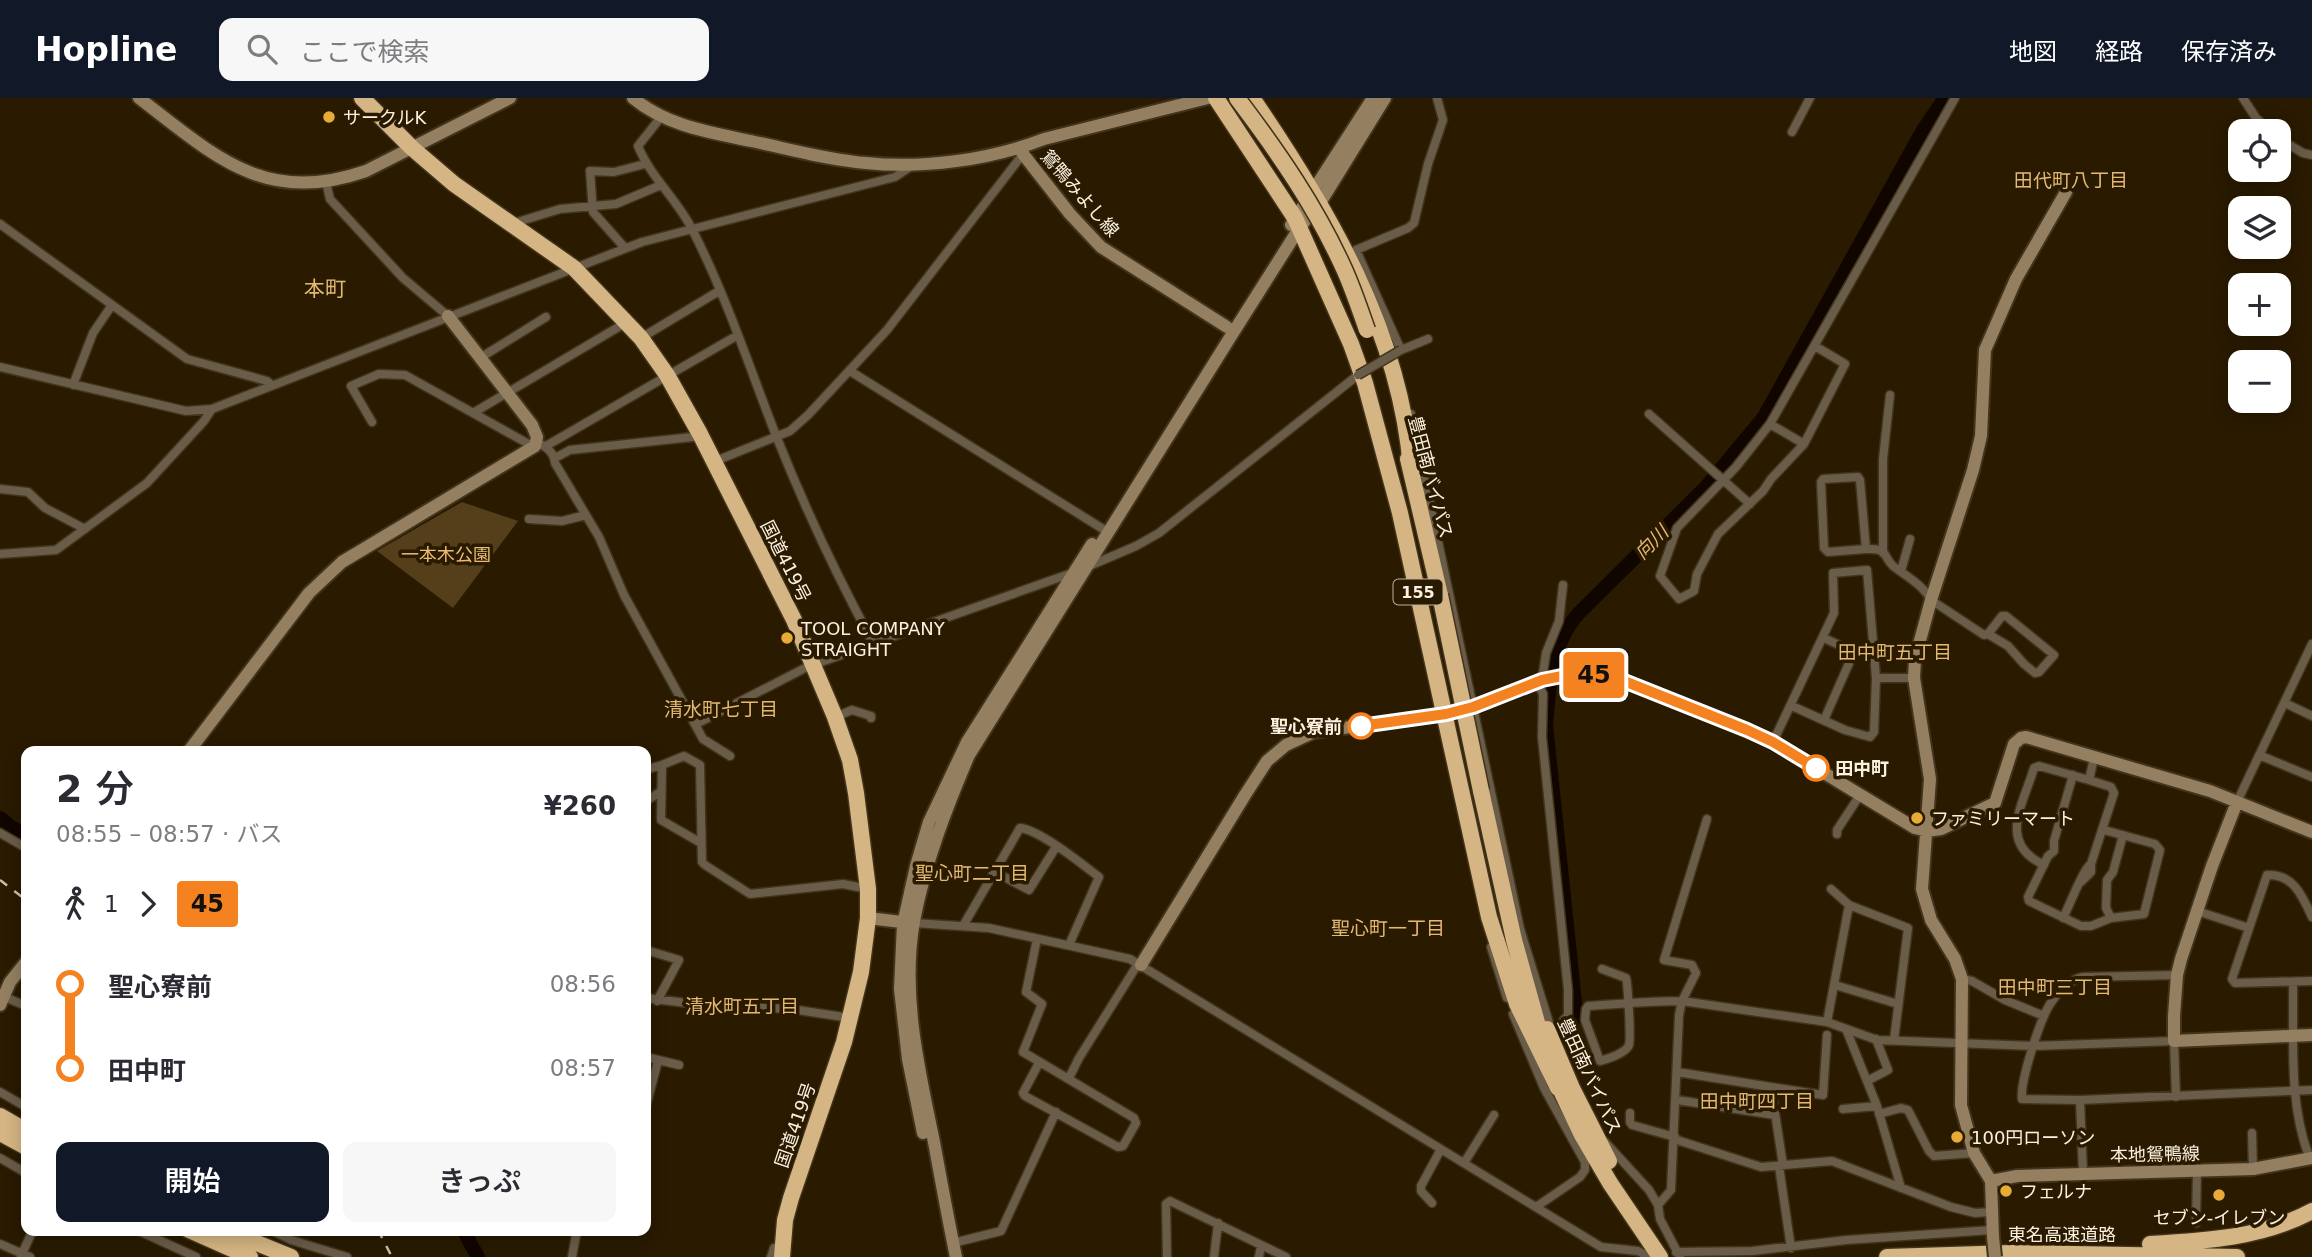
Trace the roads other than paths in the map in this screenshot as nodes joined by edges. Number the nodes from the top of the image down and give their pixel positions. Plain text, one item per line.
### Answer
1 (139, 98) edge
2 (362, 98) edge
3 (510, 98) edge
4 (633, 98) edge
5 (1208, 98) edge
6 (1216, 98) edge
7 (1225, 98) edge
8 (1237, 98) edge
9 (1252, 98) edge
10 (1373, 98) edge
11 (1385, 98) edge
12 (1437, 98) edge
13 (1810, 98) edge
14 (1955, 98) edge
15 (2243, 98) edge
16 (661, 117) junction
17 (2257, 119) edge
18 (1792, 132) dead end
19 (1257, 136) junction
20 (2291, 146) edge
21 (412, 148) junction
22 (1287, 149) junction
23 (1023, 150) junction
24 (2312, 155) edge
25 (645, 164) junction
26 (913, 165) junction
27 (1262, 167) junction
28 (326, 181) junction
29 (661, 185) junction
30 (2066, 192) dead end
31 (1316, 197) junction
32 (592, 206) junction
33 (1298, 222) junction
34 (511, 223) junction
35 (0, 224) edge
36 (692, 228) junction
37 (625, 248) junction
38 (574, 268) junction
39 (719, 291) junction
40 (1369, 302) junction
41 (112, 305) junction
42 (448, 316) junction
43 (546, 317) dead end
44 (627, 322) junction
45 (1229, 331) junction
46 (738, 335) junction
47 (641, 338) junction
48 (1428, 339) dead end
49 (1815, 346) junction
50 (1401, 350) junction
51 (480, 358) junction
52 (0, 367) edge
53 (850, 371) junction
54 (667, 375) junction
55 (74, 385) junction
56 (272, 385) junction
57 (507, 393) junction
58 (1890, 395) dead end
59 (212, 409) junction
60 (473, 413) junction
61 (1649, 414) dead end
62 (372, 422) dead end
63 (1770, 425) junction
64 (700, 434) junction
65 (777, 437) junction
66 (1804, 444) junction
67 (539, 445) junction
68 (555, 458) junction
69 (713, 463) junction
70 (1411, 468) junction
71 (1723, 480) junction
72 (0, 489) edge
73 (1750, 504) junction
74 (586, 515) junction
75 (529, 519) dead end
76 (1102, 528) junction
77 (85, 529) junction
78 (1910, 539) dead end
79 (1866, 549) junction
80 (1884, 552) junction
81 (0, 554) edge
82 (1088, 567) junction
83 (1902, 571) junction
84 (1073, 573) junction
85 (1563, 584) dead end
86 (1931, 600) junction
87 (1988, 634) junction
88 (1824, 638) junction
89 (876, 644) junction
90 (2312, 644) edge
91 (813, 666) junction
92 (1876, 678) junction
93 (1914, 678) junction
94 (1545, 680) junction
95 (2285, 703) junction
96 (1792, 706) junction
97 (1473, 707) junction
98 (1446, 714) junction
99 (2312, 716) edge
100 (835, 717) junction
101 (871, 718) dead end
102 (1824, 719) junction
103 (693, 720) junction
104 (1773, 742) junction
105 (193, 746) edge
106 (2259, 755) junction
107 (730, 756) dead end
108 (2094, 758) junction
109 (662, 765) junction
110 (651, 768) edge
111 (2073, 775) junction
112 (2312, 777) edge
113 (2089, 780) junction
114 (660, 792) junction
115 (1860, 795) junction
116 (651, 798) edge
117 (2237, 802) junction
118 (1707, 819) dead end
119 (2104, 830) junction
120 (1927, 831) junction
121 (2312, 832) edge
122 (0, 833) edge
123 (1837, 834) dead end
124 (2123, 835) junction
125 (701, 843) junction
126 (21, 845) edge
127 (1056, 847) junction
128 (2044, 865) junction
129 (993, 871) junction
130 (868, 888) junction
131 (1831, 889) dead end
132 (1505, 897) junction
133 (1849, 905) junction
134 (2197, 911) junction
135 (1489, 917) junction
136 (2312, 917) edge
137 (868, 918) junction
138 (2063, 918) junction
139 (2110, 918) junction
140 (908, 923) junction
141 (963, 926) junction
142 (2249, 928) junction
143 (1037, 939) junction
144 (1069, 945) junction
145 (651, 952) edge
146 (1141, 965) junction
147 (21, 968) edge
148 (1602, 969) dead end
149 (2177, 975) junction
150 (1962, 979) junction
151 (2312, 981) edge
152 (2293, 982) junction
153 (1835, 985) junction
154 (1, 999) edge
155 (651, 999) edge
156 (657, 1001) junction
157 (1682, 1001) junction
158 (1628, 1004) junction
159 (1898, 1004) junction
160 (21, 1005) edge
161 (2045, 1016) junction
162 (850, 1018) junction
163 (1827, 1022) junction
164 (1846, 1029) junction
165 (1552, 1034) junction
166 (1827, 1034) dead end
167 (2312, 1035) edge
168 (2294, 1036) junction
169 (1876, 1039) junction
170 (1894, 1040) junction
171 (2175, 1041) junction
172 (1962, 1043) junction
173 (2034, 1045) junction
174 (651, 1059) edge
175 (658, 1061) junction
176 (1039, 1063) junction
177 (679, 1065) dead end
178 (1677, 1072) junction
179 (1069, 1078) junction
180 (1867, 1081) junction
181 (651, 1087) edge
182 (1771, 1087) junction
183 (1558, 1088) junction
184 (2312, 1090) edge
185 (0, 1092) edge
186 (2295, 1092) junction
187 (2176, 1097) junction
188 (1677, 1100) junction
189 (2080, 1100) junction
190 (21, 1104) edge
191 (1843, 1109) dead end
192 (1878, 1110) junction
193 (1056, 1112) junction
194 (1630, 1114) dead end
195 (1494, 1115) dead end
196 (1775, 1115) junction
197 (0, 1116) edge
198 (21, 1128) edge
199 (0, 1133) edge
200 (2252, 1133) dead end
201 (1674, 1138) junction
202 (21, 1144) edge
203 (1441, 1149) junction
204 (1974, 1153) junction
205 (0, 1158) edge
206 (2311, 1158) edge
207 (1464, 1163) junction
208 (1781, 1166) junction
209 (2253, 1169) junction
210 (21, 1170) edge
211 (2197, 1171) junction
212 (2083, 1173) junction
213 (1991, 1181) junction
214 (1901, 1188) junction
215 (1432, 1203) dead end
216 (1658, 1205) junction
217 (1536, 1207) junction
218 (2312, 1211) edge
219 (1991, 1212) junction
220 (1218, 1223) junction
221 (2196, 1223) dead end
222 (1993, 1233) junction
223 (31, 1236) edge
224 (149, 1236) edge
225 (167, 1236) edge
226 (202, 1236) edge
227 (248, 1236) edge
228 (576, 1236) edge
229 (164, 1243) junction
230 (953, 1243) junction
231 (0, 1244) edge
232 (1261, 1245) junction
233 (291, 1247) edge
234 (1791, 1248) junction
235 (2012, 1252) junction
236 (778, 1253) edge
237 (1616, 1254) edge
238 (24, 1256) edge
239 (1672, 1256) edge
240 (196, 1257) edge
241 (250, 1257) edge
242 (347, 1257) edge
243 (572, 1257) edge
244 (948, 1257) edge
245 (956, 1257) edge
246 (1167, 1257) edge
247 (1214, 1257) edge
248 (1259, 1257) edge
249 (1286, 1257) edge
250 (1650, 1257) edge
251 (1888, 1257) edge
252 (1995, 1257) edge
253 (2237, 1257) edge

1 - 28 street
2 - 21 highway, 国道419号
3 - 21 street
4 - 16 street, 鴛鴨みよし線
5 - 23 street
6 - 27 highway, 155
7 - 19 street
8 - 70 highway, 豊田南バイパス / 155, bridge
9 - 22 highway, 155
10 - 31 street
11 - 31 street
12 - 50 street
13 - 18 street
14 - 49 street
15 - 17 street
16 - 25 street
16 - 26 street, 鴛鴨みよし線
19 - 22 street
19 - 27 street
20 - 24 street
21 - 28 street
21 - 34 highway, 国道419号
22 - 31 highway, 155
23 - 26 street, 鴛鴨みよし線
23 - 45 street, 鴛鴨みよし線
23 - 53 street
25 - 29 street
25 - 32 street
26 - 36 street
27 - 33 highway, 155
28 - 42 street
29 - 32 street
29 - 36 street
30 - 86 street
31 - 33 street
31 - 40 highway, 155
32 - 34 street
32 - 37 street
33 - 45 street
33 - 98 highway, 155
34 - 38 highway, 国道419号
35 - 41 street
36 - 37 street
36 - 39 street
37 - 38 street
38 - 42 street
38 - 44 highway, 国道419号
39 - 46 street
39 - 47 street
40 - 70 highway, 155
40 - 97 street
41 - 55 street
41 - 56 street
42 - 51 street
42 - 56 street
43 - 51 street
44 - 47 highway, 国道419号
44 - 57 street
45 - 76 street
45 - 82 street
46 - 54 street
46 - 65 street
47 - 54 highway, 国道419号
48 - 50 street
49 - 63 street
49 - 66 street
50 - 82 street, bridge
51 - 57 street
52 - 55 street
53 - 65 street
53 - 76 street
54 - 64 highway, 国道419号
54 - 67 street
55 - 59 street
56 - 59 street
57 - 60 street
57 - 67 street
58 - 80 street
59 - 77 street
60 - 62 street
60 - 67 street
61 - 71 street
63 - 66 street
63 - 71 street
64 - 68 street
64 - 69 highway, 国道419号
65 - 69 street
65 - 89 street
66 - 73 street
67 - 68 street
67 - 105 street
68 - 74 street
69 - 91 highway, 国道419号
70 - 132 highway, 豊田南バイパス / 155, bridge
71 - 73 street
71 - 73 street
72 - 77 street
74 - 75 street
74 - 103 street
76 - 84 street
77 - 81 street
78 - 83 street
79 - 79 street
79 - 80 street
80 - 83 street
82 - 84 street
82 - 140 street
83 - 86 street
84 - 89 street
84 - 140 street
85 - 94 street
86 - 87 street
86 - 93 street
87 - 87 street
88 - 92 street
88 - 96 street
88 - 102 street
89 - 91 street
90 - 95 street
91 - 100 highway, 国道419号
91 - 103 street
92 - 93 street
92 - 102 street
93 - 120 street
94 - 97 street
94 - 104 street
94 - 165 street
95 - 99 street
95 - 106 street
96 - 102 street
96 - 104 street
97 - 98 street
97 - 165 street
98 - 135 highway, 155
98 - 146 street
100 - 101 street
100 - 130 highway, 国道419号
103 - 107 street
104 - 115 street
106 - 112 street
106 - 117 street
108 - 113 street
108 - 117 street
108 - 120 street
109 - 110 street
109 - 114 street
109 - 125 street
111 - 113 street
111 - 128 street
111 - 128 street
113 - 119 street
114 - 116 street
114 - 125 street
115 - 120 street
115 - 123 street
117 - 121 street
117 - 134 street
118 - 157 street
119 - 124 street
119 - 138 street
120 - 150 street
122 - 126 street
124 - 139 street
124 - 139 street
125 - 130 street
127 - 129 street
127 - 129 street
127 - 144 street
128 - 138 street
129 - 141 street
130 - 137 highway, 国道419号
131 - 133 street
132 - 183 highway, 豊田南バイパス / 155
132 - 239 highway, 豊田南バイパス / 155
133 - 153 street
133 - 159 street
134 - 142 street
134 - 149 street
135 - 183 highway, 155
135 - 217 street
136 - 142 street
137 - 140 street
137 - 162 highway, 国道419号
138 - 139 street
140 - 141 street
140 - 230 street
140 - 244 street
141 - 143 street
142 - 152 street
143 - 144 street
143 - 176 street
144 - 146 street
145 - 156 street
146 - 179 street
146 - 203 street
147 - 154 street
148 - 158 street
149 - 161 street
149 - 171 street
150 - 161 street
150 - 172 street
151 - 152 street
152 - 168 street
153 - 159 street
153 - 163 street
154 - 160 street
155 - 156 street
156 - 162 street
157 - 158 street
157 - 163 street
157 - 178 street
158 - 158 street
159 - 170 street
161 - 173 street
162 - 236 highway, 国道419号
163 - 164 street
164 - 169 street
164 - 180 street
165 - 216 street
166 - 182 street
167 - 168 street
168 - 171 street
168 - 186 street
169 - 170 street
169 - 180 street
170 - 172 street
171 - 173 street
171 - 187 street
172 - 173 street
172 - 204 street
173 - 189 street
174 - 175 street
175 - 177 street
175 - 181 street
176 - 179 street
176 - 193 street
178 - 182 street
178 - 188 street
179 - 193 street
180 - 192 street
182 - 196 street
183 - 239 highway, 豊田南バイパス / 155
184 - 186 street
185 - 190 street
186 - 187 street
186 - 206 street
187 - 189 street
188 - 196 street
188 - 201 street
189 - 212 street
191 - 192 street
192 - 204 street
192 - 214 street
193 - 230 street
194 - 201 street
195 - 207 street
196 - 208 street
197 - 198 highway
199 - 202 highway
200 - 209 street
201 - 208 street
201 - 216 street
203 - 207 street
203 - 215 street
204 - 213 street
205 - 210 street
206 - 209 street, 本地鴛鴨線
207 - 217 street
208 - 214 street
208 - 234 street
209 - 211 street, 本地鴛鴨線
211 - 212 street, 本地鴛鴨線
211 - 221 street
212 - 213 street, 本地鴛鴨線
213 - 219 street
214 - 219 street
216 - 239 street
217 - 237 street
218 - 235 highway
219 - 222 street
220 - 232 street
220 - 246 street
220 - 247 street
222 - 234 street
222 - 252 street, bridge
223 - 238 street
224 - 229 street
225 - 229 street
226 - 241 highway
227 - 233 highway
228 - 243 street
229 - 240 street
230 - 245 street
231 - 238 street
232 - 248 street
232 - 249 street
233 - 242 street
234 - 239 street
235 - 251 highway, 東名高速道路
235 - 253 highway, 東名高速道路
237 - 250 street

